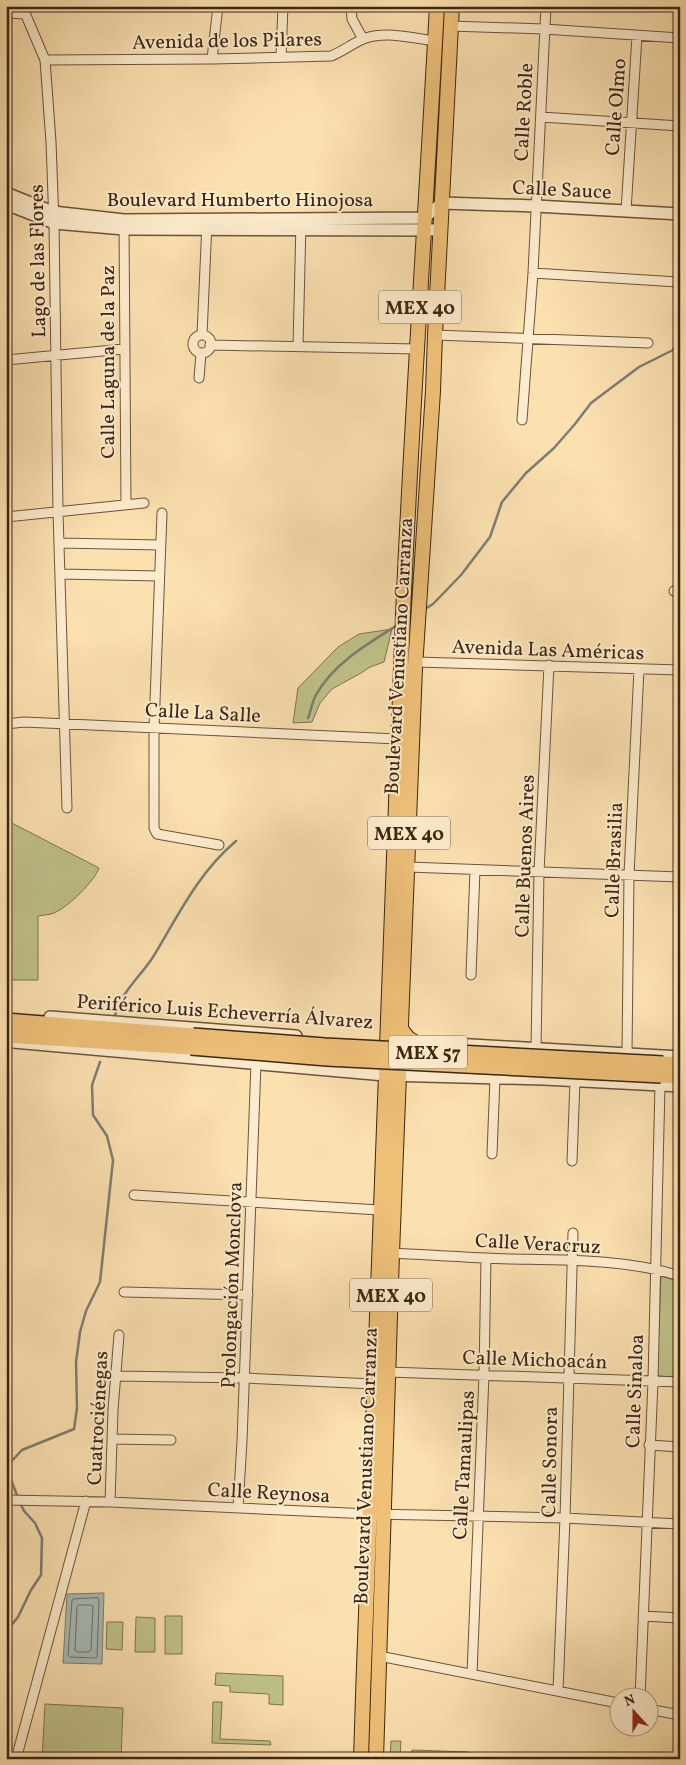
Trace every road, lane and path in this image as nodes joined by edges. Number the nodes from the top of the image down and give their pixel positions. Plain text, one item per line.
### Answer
1 (283, 6) edge
2 (351, 6) edge
3 (437, 6) edge
4 (452, 6) edge
5 (546, 6) edge
6 (220, 8) edge
7 (23, 10) edge
8 (6, 13) edge
9 (450, 26) junction
10 (544, 29) junction
11 (636, 36) junction
12 (363, 38) junction
13 (680, 38) edge
14 (435, 41) junction
15 (281, 57) junction
16 (212, 59) junction
17 (45, 60) junction
18 (540, 117) junction
19 (631, 123) junction
20 (680, 126) edge
21 (6, 193) edge
22 (442, 203) junction
23 (6, 204) edge
24 (536, 206) junction
25 (626, 211) junction
26 (680, 214) edge
27 (54, 217) junction
28 (301, 223) junction
29 (124, 224) junction
30 (207, 224) junction
31 (424, 224) junction
32 (441, 230) junction
33 (533, 273) junction
34 (678, 282) dead end
35 (202, 335) junction
36 (435, 335) junction
37 (529, 338) junction
38 (648, 343) dead end
39 (210, 345) junction
40 (298, 346) junction
41 (124, 349) junction
42 (417, 349) junction
43 (201, 352) junction
44 (56, 355) junction
45 (6, 360) edge
46 (199, 378) dead end
47 (522, 420) dead end
48 (144, 503) dead end
49 (126, 504) junction
50 (58, 512) junction
51 (162, 513) dead end
52 (6, 517) edge
53 (59, 543) junction
54 (160, 545) junction
55 (60, 574) junction
56 (159, 576) junction
57 (416, 662) junction
58 (549, 665) junction
59 (639, 669) junction
60 (680, 670) edge
61 (6, 724) edge
62 (65, 724) junction
63 (154, 728) junction
64 (398, 739) junction
65 (67, 808) dead end
66 (218, 845) dead end
67 (408, 867) junction
68 (475, 870) junction
69 (540, 872) junction
70 (629, 875) junction
71 (680, 877) edge
72 (471, 975) dead end
73 (6, 1015) edge
74 (6, 1021) edge
75 (401, 1029) junction
76 (6, 1035) edge
77 (6, 1041) edge
78 (192, 1042) junction
79 (366, 1043) junction
80 (386, 1043) junction
81 (400, 1044) junction
82 (418, 1044) junction
83 (437, 1044) junction
84 (536, 1049) junction
85 (627, 1053) junction
86 (680, 1057) edge
87 (256, 1064) junction
88 (680, 1064) edge
89 (363, 1073) junction
90 (392, 1075) junction
91 (420, 1075) junction
92 (661, 1075) junction
93 (680, 1076) edge
94 (495, 1078) junction
95 (575, 1081) junction
96 (680, 1086) edge
97 (492, 1154) dead end
98 (572, 1161) dead end
99 (134, 1195) dead end
100 (251, 1202) junction
101 (378, 1210) junction
102 (573, 1233) dead end
103 (392, 1253) junction
104 (486, 1258) junction
105 (572, 1260) junction
106 (656, 1268) junction
107 (680, 1276) edge
108 (124, 1292) dead end
109 (248, 1295) junction
110 (119, 1335) dead end
111 (388, 1372) junction
112 (484, 1375) junction
113 (116, 1376) junction
114 (244, 1378) junction
115 (568, 1378) junction
116 (653, 1381) junction
117 (680, 1382) edge
118 (374, 1384) junction
119 (112, 1439) junction
120 (171, 1440) dead end
121 (649, 1445) junction
122 (680, 1447) edge
123 (6, 1500) edge
124 (86, 1501) junction
125 (110, 1502) junction
126 (238, 1508) junction
127 (370, 1514) junction
128 (384, 1514) junction
129 (478, 1517) junction
130 (565, 1518) junction
131 (647, 1522) junction
132 (680, 1524) edge
133 (644, 1616) junction
134 (680, 1618) edge
135 (379, 1656) junction
136 (472, 1674) junction
137 (640, 1688) edge
138 (558, 1691) junction
139 (608, 1701) edge
140 (658, 1711) edge
141 (680, 1715) edge
142 (16, 1759) edge
143 (361, 1759) edge
144 (376, 1759) edge

1 - 15 street
2 - 12 street
3 - 14 main road, Boulevard Venustiano Carranza / MEX 40
4 - 9 main road, Boulevard Venustiano Carranza / MEX 40
5 - 10 street, Calle Roble
6 - 16 street
7 - 8 street
7 - 17 street, Lago de las Flores
9 - 10 street
9 - 22 main road, Boulevard Venustiano Carranza / MEX 40
10 - 11 street
10 - 18 street, Calle Roble
11 - 13 street
11 - 19 street, Calle Olmo
12 - 14 street, Avenida de los Pilares
12 - 15 street, Avenida de los Pilares
14 - 31 main road, Boulevard Venustiano Carranza / MEX 40
15 - 16 street, Avenida de los Pilares
16 - 17 street, Avenida de los Pilares
17 - 27 street, Lago de las Flores
18 - 19 street
18 - 24 street, Calle Roble
19 - 20 street
19 - 25 street, Calle Olmo
21 - 27 street, Boulevard Humberto Hinojosa
22 - 24 street, Calle Sauce
22 - 31 street
22 - 32 main road, Boulevard Venustiano Carranza / MEX 40
23 - 27 street, Boulevard Humberto Hinojosa
24 - 25 street, Calle Sauce
24 - 33 street, Calle Roble
25 - 26 street, Calle Sauce
27 - 29 street, Boulevard Humberto Hinojosa
27 - 44 street, Lago de las Flores
28 - 30 street, Boulevard Humberto Hinojosa
28 - 31 street, Boulevard Humberto Hinojosa
28 - 40 street
29 - 30 street, Boulevard Humberto Hinojosa
29 - 41 street, Calle Laguna de la Paz
30 - 35 street
31 - 32 street, Boulevard Humberto Hinojosa
31 - 42 main road, Boulevard Venustiano Carranza / MEX 40
32 - 36 main road, Boulevard Venustiano Carranza / MEX 40
33 - 34 street
33 - 37 street, Calle Roble
35 - 39 street
35 - 43 street
36 - 37 street
36 - 57 main road, Boulevard Venustiano Carranza / MEX 40
37 - 38 street
37 - 47 street, Calle Roble
39 - 40 street
39 - 43 street
40 - 42 street
41 - 44 street
41 - 49 street, Calle Laguna de la Paz
42 - 64 main road, Boulevard Venustiano Carranza / MEX 40
43 - 46 street
44 - 45 street
44 - 50 street, Lago de las Flores
48 - 49 street
49 - 50 street
50 - 52 street
50 - 53 street, Lago de las Flores
51 - 54 street
53 - 54 street
53 - 55 street, Lago de las Flores
54 - 56 street
55 - 56 street
55 - 62 street, Lago de las Flores
56 - 63 street
57 - 58 street, Avenida Las Américas
57 - 67 main road, Boulevard Venustiano Carranza / MEX 40
58 - 59 street, Avenida Las Américas
58 - 69 street, Calle Buenos Aires
59 - 60 street, Avenida Las Américas
59 - 70 street, Calle Brasilia
61 - 62 street, Calle La Salle
62 - 63 street, Calle La Salle
62 - 65 street, Lago de las Flores
63 - 64 street, Calle La Salle
63 - 66 street
64 - 80 main road, Boulevard Venustiano Carranza / MEX 40
67 - 68 street
67 - 75 main road, Boulevard Venustiano Carranza / MEX 40
68 - 69 street
68 - 72 street
69 - 70 street
69 - 84 street, Calle Buenos Aires
70 - 71 street
70 - 85 street, Calle Brasilia
73 - 79 street, Periférico Luis Echeverría Álvarez
74 - 78 highway, Periférico Luis Echeverría Álvarez
75 - 81 main road, Boulevard Venustiano Carranza / MEX 40
75 - 82 main road
76 - 78 highway, Periférico Luis Echeverría Álvarez
77 - 87 street
78 - 92 highway, Periférico Luis Echeverría Álvarez / MEX 57, bridge
79 - 80 street, Periférico Luis Echeverría Álvarez
79 - 89 street
80 - 81 street, Periférico Luis Echeverría Álvarez
80 - 90 main road, Boulevard Venustiano Carranza / MEX 40
81 - 82 street, Periférico Luis Echeverría Álvarez
81 - 90 main road, Boulevard Venustiano Carranza / MEX 40
82 - 83 street, Periférico Luis Echeverría Álvarez
83 - 84 street, Periférico Luis Echeverría Álvarez
83 - 91 street
84 - 85 street, Periférico Luis Echeverría Álvarez
85 - 86 street, Periférico Luis Echeverría Álvarez
87 - 89 street
87 - 100 street, Prolongación Monclova
88 - 92 highway, Periférico Luis Echeverría Álvarez / MEX 57
89 - 90 street
90 - 91 street
90 - 101 main road, Boulevard Venustiano Carranza / MEX 40
90 - 103 main road, Boulevard Venustiano Carranza / MEX 40
91 - 94 street
92 - 93 highway, Periférico Luis Echeverría Álvarez / MEX 57
92 - 95 street
92 - 96 street
92 - 106 street, Calle Sinaloa
94 - 95 street
94 - 97 street
95 - 98 street
99 - 100 street
100 - 101 street
100 - 109 street, Prolongación Monclova
101 - 118 main road, Boulevard Venustiano Carranza / MEX 40
102 - 105 street, Calle Sonora
103 - 104 street, Calle Veracruz
103 - 111 main road, Boulevard Venustiano Carranza / MEX 40
104 - 105 street, Calle Veracruz
104 - 112 street, Calle Tamaulipas
105 - 106 street, Calle Veracruz
105 - 115 street, Calle Sonora
106 - 107 street, Calle Veracruz
106 - 116 street, Calle Sinaloa
108 - 109 street
109 - 114 street, Prolongación Monclova
110 - 113 street, Cuatrociénegas
111 - 112 street, Calle Michoacán
111 - 128 main road, Boulevard Venustiano Carranza / MEX 40
112 - 115 street, Calle Michoacán
112 - 129 street, Calle Tamaulipas
113 - 114 street
113 - 119 street, Cuatrociénegas
114 - 118 street
114 - 126 street, Prolongación Monclova
115 - 116 street, Calle Michoacán
115 - 130 street, Calle Sonora
116 - 117 street, Calle Michoacán
116 - 121 street, Calle Sinaloa
118 - 127 main road, Boulevard Venustiano Carranza / MEX 40
119 - 120 street
119 - 125 street, Cuatrociénegas
121 - 122 street
121 - 131 street, Calle Sinaloa
123 - 124 street, Calle Reynosa
124 - 125 street, Calle Reynosa
124 - 142 street
125 - 126 street, Calle Reynosa
126 - 127 street, Calle Reynosa
127 - 128 street, Calle Reynosa
127 - 143 main road, Boulevard Venustiano Carranza / MEX 40
128 - 129 street, Calle Reynosa
128 - 135 main road, Boulevard Venustiano Carranza / MEX 40
129 - 130 street, Calle Reynosa
129 - 136 street, Calle Tamaulipas
130 - 131 street, Calle Reynosa
130 - 138 street, Calle Sonora
131 - 132 street, Calle Reynosa
131 - 133 street, Calle Sinaloa
133 - 134 street
133 - 137 street, Calle Sinaloa
135 - 136 street
135 - 144 main road, Boulevard Venustiano Carranza / MEX 40
136 - 138 street
138 - 139 street
140 - 141 street

